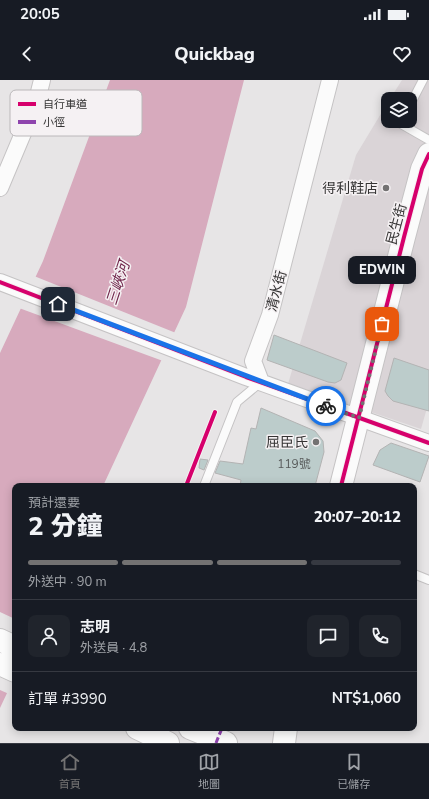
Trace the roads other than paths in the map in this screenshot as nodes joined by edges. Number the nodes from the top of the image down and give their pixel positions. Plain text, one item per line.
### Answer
1 (42, 80) edge
2 (330, 80) edge
3 (423, 80) edge
4 (40, 90) edge
5 (417, 92) edge
6 (407, 128) edge
7 (22, 136) edge
8 (429, 140) edge
9 (429, 154) edge
10 (0, 188) edge
11 (0, 282) edge
12 (261, 382) junction
13 (359, 418) junction
14 (429, 443) edge
15 (205, 483) edge
16 (342, 483) edge
17 (417, 575) edge
18 (429, 580) edge
19 (0, 640) edge
20 (12, 646) edge
21 (0, 664) edge
22 (12, 670) edge
23 (143, 731) edge
24 (197, 731) edge
25 (286, 731) edge
26 (223, 742) edge
27 (168, 743) edge
28 (284, 743) edge

1 - 4 street
2 - 12 street, 清水街
3 - 5 lane
6 - 8 lane
7 - 10 street
9 - 13 street, 民生街
11 - 12 street
12 - 13 street
12 - 15 lane
13 - 14 street
13 - 16 street, 民生街
17 - 18 lane
19 - 20 street
21 - 22 street
23 - 27 street
24 - 26 street
25 - 28 street

